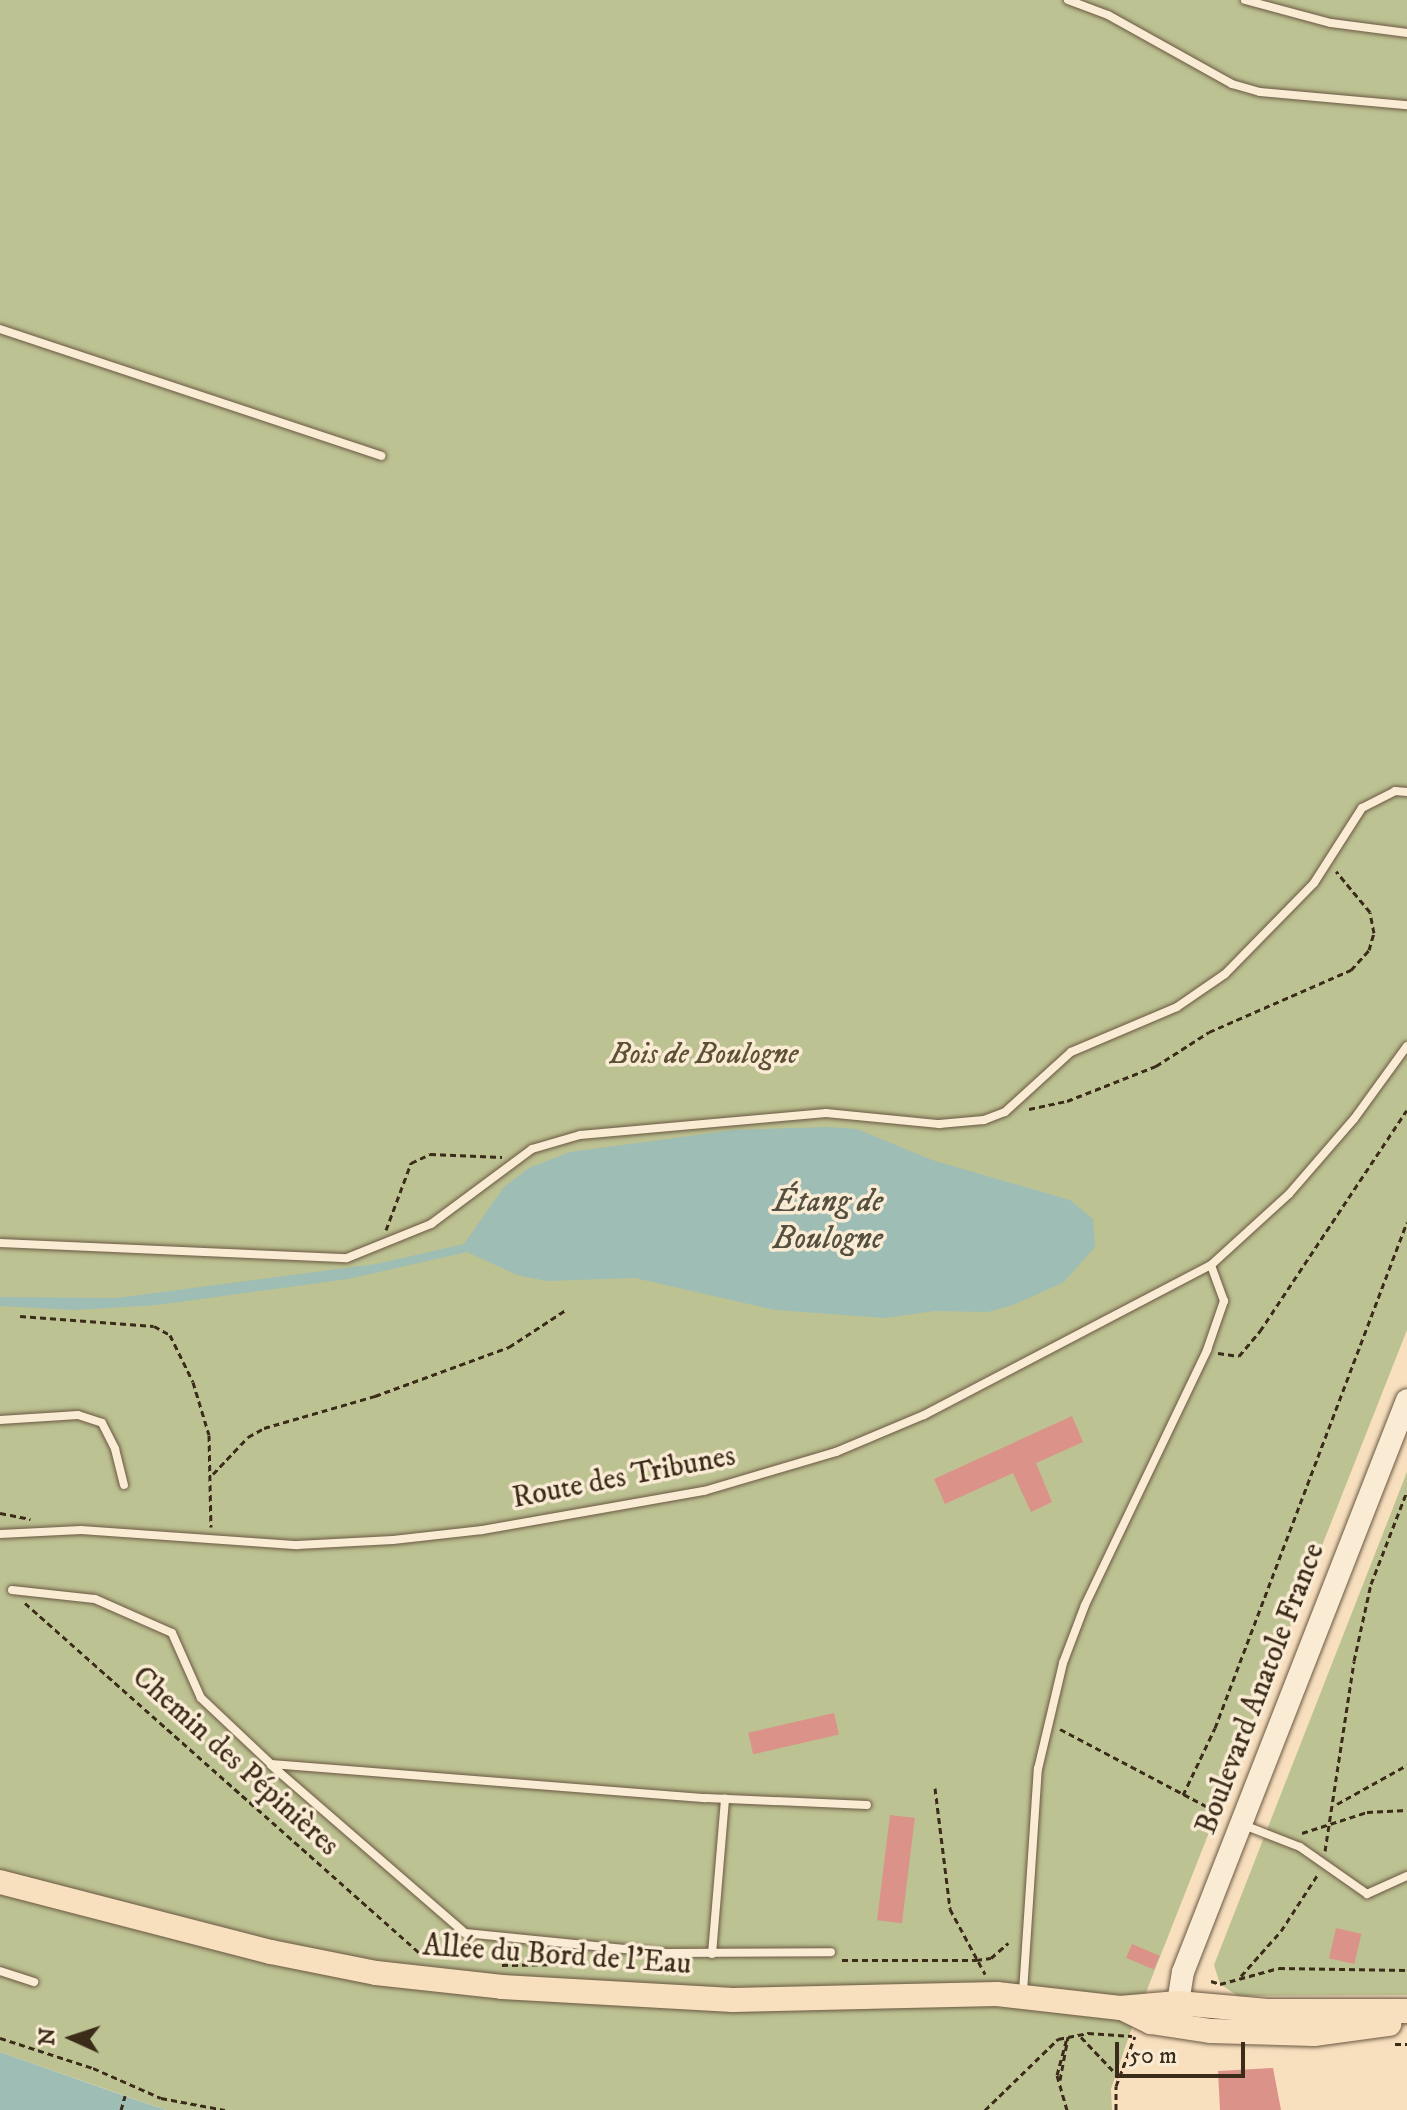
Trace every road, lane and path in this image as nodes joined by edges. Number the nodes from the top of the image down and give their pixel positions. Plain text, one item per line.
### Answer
1 (1068, 0) edge
2 (1245, 0) edge
3 (1407, 33) edge
4 (1407, 105) edge
5 (0, 329) edge
6 (381, 456) dead end
7 (1407, 792) edge
8 (1327, 863) junction
9 (1407, 1046) edge
10 (1407, 1110) edge
11 (1005, 1112) junction
12 (515, 1159) junction
13 (1407, 1222) edge
14 (383, 1241) junction
15 (0, 1243) edge
16 (1211, 1265) junction
17 (567, 1309) dead end
18 (20, 1316) dead end
19 (1207, 1350) junction
20 (1407, 1400) edge
21 (0, 1420) edge
22 (213, 1474) junction
23 (124, 1485) dead end
24 (1407, 1491) edge
25 (0, 1534) edge
26 (210, 1542) junction
27 (12, 1590) joint
28 (1048, 1723) junction
29 (271, 1764) junction
30 (1407, 1765) edge
31 (935, 1788) dead end
32 (1183, 1795) junction
33 (725, 1799) junction
34 (1335, 1804) junction
35 (867, 1805) dead end
36 (1407, 1810) edge
37 (1330, 1822) junction
38 (1240, 1824) junction
39 (1283, 1841) junction
40 (1324, 1861) junction
41 (1407, 1876) edge
42 (0, 1882) edge
43 (831, 1952) dead end
44 (712, 1954) junction
45 (1407, 1970) edge
46 (0, 1971) edge
47 (1241, 1976) junction
48 (438, 1979) junction
49 (1211, 1981) dead end
50 (34, 1982) dead end
51 (997, 1994) junction
52 (1023, 1996) junction
53 (1178, 2003) junction
54 (1120, 2008) junction
55 (1407, 2011) edge
56 (1407, 2021) edge
57 (1211, 2031) junction
58 (1067, 2036) junction
59 (1080, 2036) junction
60 (0, 2038) edge
61 (1118, 2079) junction
62 (125, 2096) dead end
63 (121, 2110) edge
64 (225, 2110) edge
65 (985, 2110) edge
66 (1067, 2110) edge
67 (1116, 2110) edge

1 - 4 lane
2 - 3 lane
5 - 6 lane
7 - 8 lane
8 - 11 lane
8 - 11 path
9 - 16 lane, Route des Tribunes
10 - 19 path
11 - 12 lane
12 - 14 lane
12 - 14 path
13 - 32 path
14 - 15 lane
16 - 19 lane
16 - 26 lane, Route des Tribunes
17 - 22 path
18 - 22 path
19 - 28 lane
20 - 38 main road, Boulevard Anatole France
21 - 23 lane
22 - 26 path
24 - 34 path
25 - 26 lane, Route des Tribunes
27 - 29 lane
27 - 48 path, Chemin des Pépinières
28 - 32 path
28 - 52 lane
29 - 33 lane
29 - 44 lane
30 - 34 path
31 - 51 path
32 - 38 path
33 - 35 lane
33 - 44 lane
34 - 37 path
36 - 37 path
37 - 39 path
37 - 40 path
38 - 39 lane
38 - 53 main road, Boulevard Anatole France
39 - 40 lane
40 - 41 lane
40 - 47 path
42 - 48 main road, Allée du Bord de l'Eau
43 - 44 lane
45 - 47 path
46 - 50 lane
47 - 49 path
48 - 51 main road, Allée du Bord de l'Eau
51 - 52 main road, Allée du Bord de l'Eau
52 - 54 main road, Allée du Bord de l'Eau
53 - 54 main road, Allée du Bord de l'Eau
53 - 55 main road, Allée du Bord de l'Eau
53 - 57 main road
54 - 57 main road, Allée du Bord de l'Eau
56 - 57 main road, Allée du Bord de l'Eau
58 - 59 path
58 - 65 path
58 - 66 path
59 - 61 path
59 - 61 path
60 - 64 path
61 - 67 path
62 - 63 path

